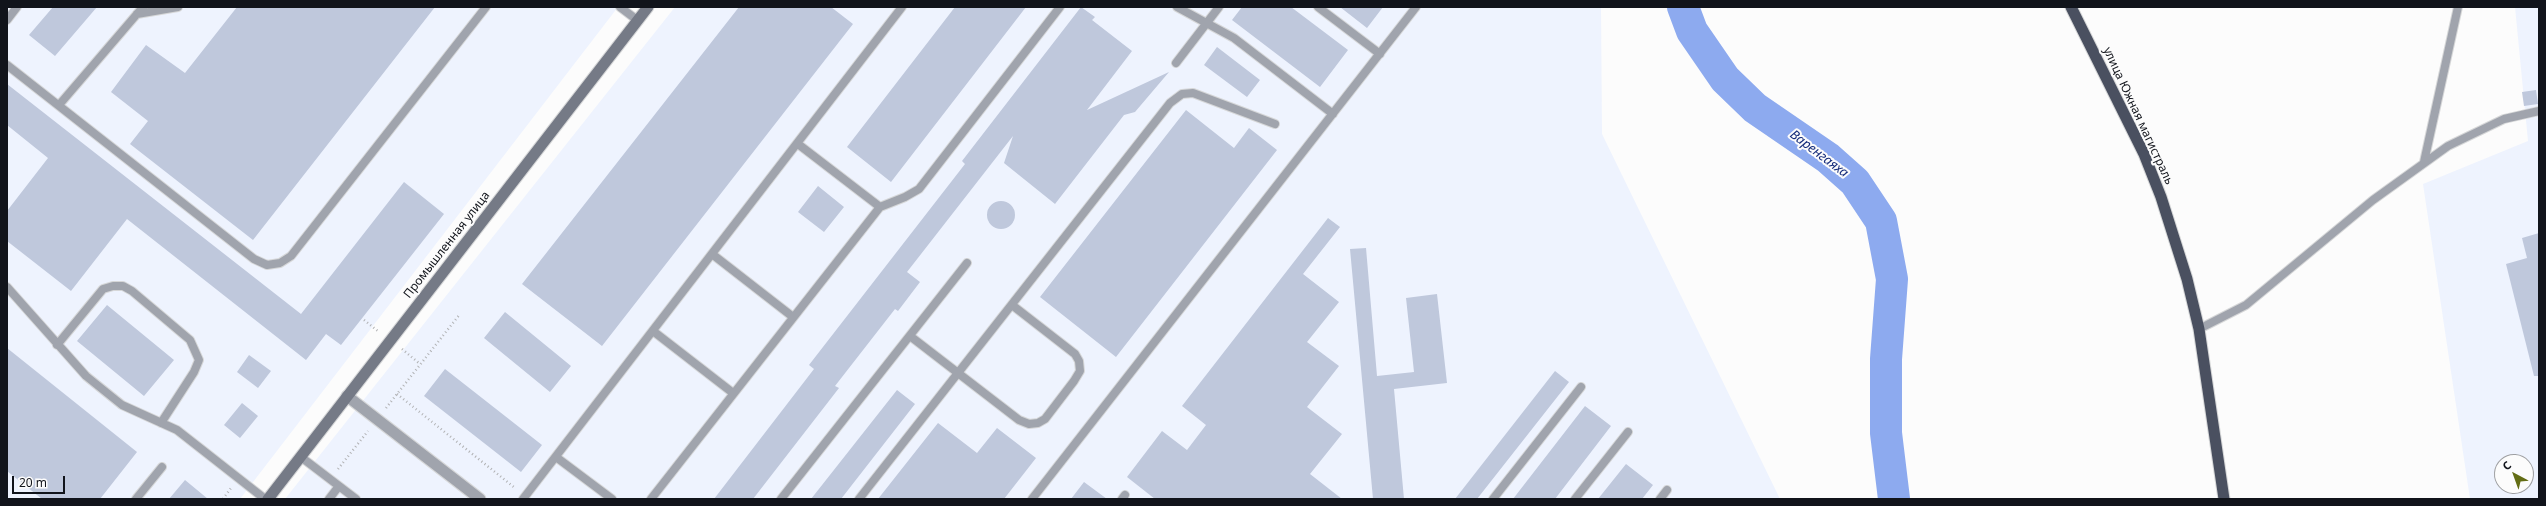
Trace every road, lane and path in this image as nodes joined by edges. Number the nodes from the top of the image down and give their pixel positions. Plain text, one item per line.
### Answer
1 (17, 7) edge
2 (143, 7) edge
3 (178, 7) edge
4 (486, 7) edge
5 (620, 7) edge
6 (648, 7) edge
7 (902, 7) edge
8 (1060, 7) edge
9 (1177, 7) edge
10 (1219, 7) edge
11 (1318, 7) edge
12 (1416, 7) edge
13 (2070, 7) edge
14 (2458, 7) edge
15 (137, 14) junction
16 (7, 20) edge
17 (638, 20) junction
18 (1206, 24) junction
19 (1380, 54) junction
20 (1176, 63) dead end
21 (7, 64) edge
22 (59, 105) junction
23 (2539, 111) edge
24 (1333, 114) junction
25 (1275, 124) dead end
26 (798, 144) junction
27 (2424, 162) junction
28 (880, 207) junction
29 (712, 254) junction
30 (967, 263) dead end
31 (7, 287) edge
32 (1012, 305) junction
33 (460, 314) dead end
34 (793, 317) junction
35 (2199, 329) junction
36 (653, 331) junction
37 (910, 336) junction
38 (57, 345) junction
39 (958, 374) junction
40 (1581, 387) dead end
41 (733, 393) junction
42 (397, 394) junction
43 (347, 396) junction
44 (377, 419) junction
45 (161, 423) junction
46 (1628, 432) dead end
47 (301, 457) junction
48 (556, 457) junction
49 (162, 467) dead end
50 (330, 479) junction
51 (339, 486) junction
52 (1667, 490) dead end
53 (524, 498) edge
54 (136, 499) edge
55 (265, 499) edge
56 (268, 499) edge
57 (329, 499) edge
58 (356, 499) edge
59 (480, 499) edge
60 (612, 499) edge
61 (651, 499) edge
62 (781, 499) edge
63 (859, 499) edge
64 (1032, 499) edge
65 (1492, 499) edge
66 (1575, 499) edge
67 (1660, 499) edge
68 (2224, 499) edge

1 - 16 lane
2 - 15 lane
3 - 15 lane
4 - 22 lane
5 - 17 lane
6 - 17 main road, Промышленная улица
7 - 26 lane
8 - 28 lane
9 - 18 lane
10 - 18 lane
11 - 19 lane
12 - 19 lane
13 - 35 highway, улица Южная магистраль
14 - 27 lane
15 - 22 lane
17 - 43 main road, Промышленная улица
18 - 20 lane
18 - 24 lane
19 - 24 lane
21 - 22 lane
23 - 27 lane
24 - 64 lane
25 - 32 lane
26 - 28 lane
26 - 29 lane
27 - 35 lane
28 - 34 lane
29 - 34 lane
29 - 36 lane
30 - 37 lane
31 - 38 lane
32 - 39 lane
32 - 39 lane
33 - 42 path
34 - 41 lane
35 - 68 highway, улица Южная магистраль
36 - 41 lane
36 - 48 lane
37 - 39 lane
37 - 62 lane
38 - 45 lane
38 - 45 lane
39 - 63 lane
40 - 65 lane
41 - 61 lane
42 - 44 path
42 - 53 path
43 - 44 street
43 - 47 main road, Промышленная улица
44 - 50 path
44 - 59 street
45 - 55 lane
46 - 66 lane
47 - 50 lane
47 - 56 main road, Промышленная улица
48 - 53 lane
48 - 60 lane
49 - 54 lane
50 - 51 lane
51 - 57 lane
51 - 58 lane
52 - 67 lane

